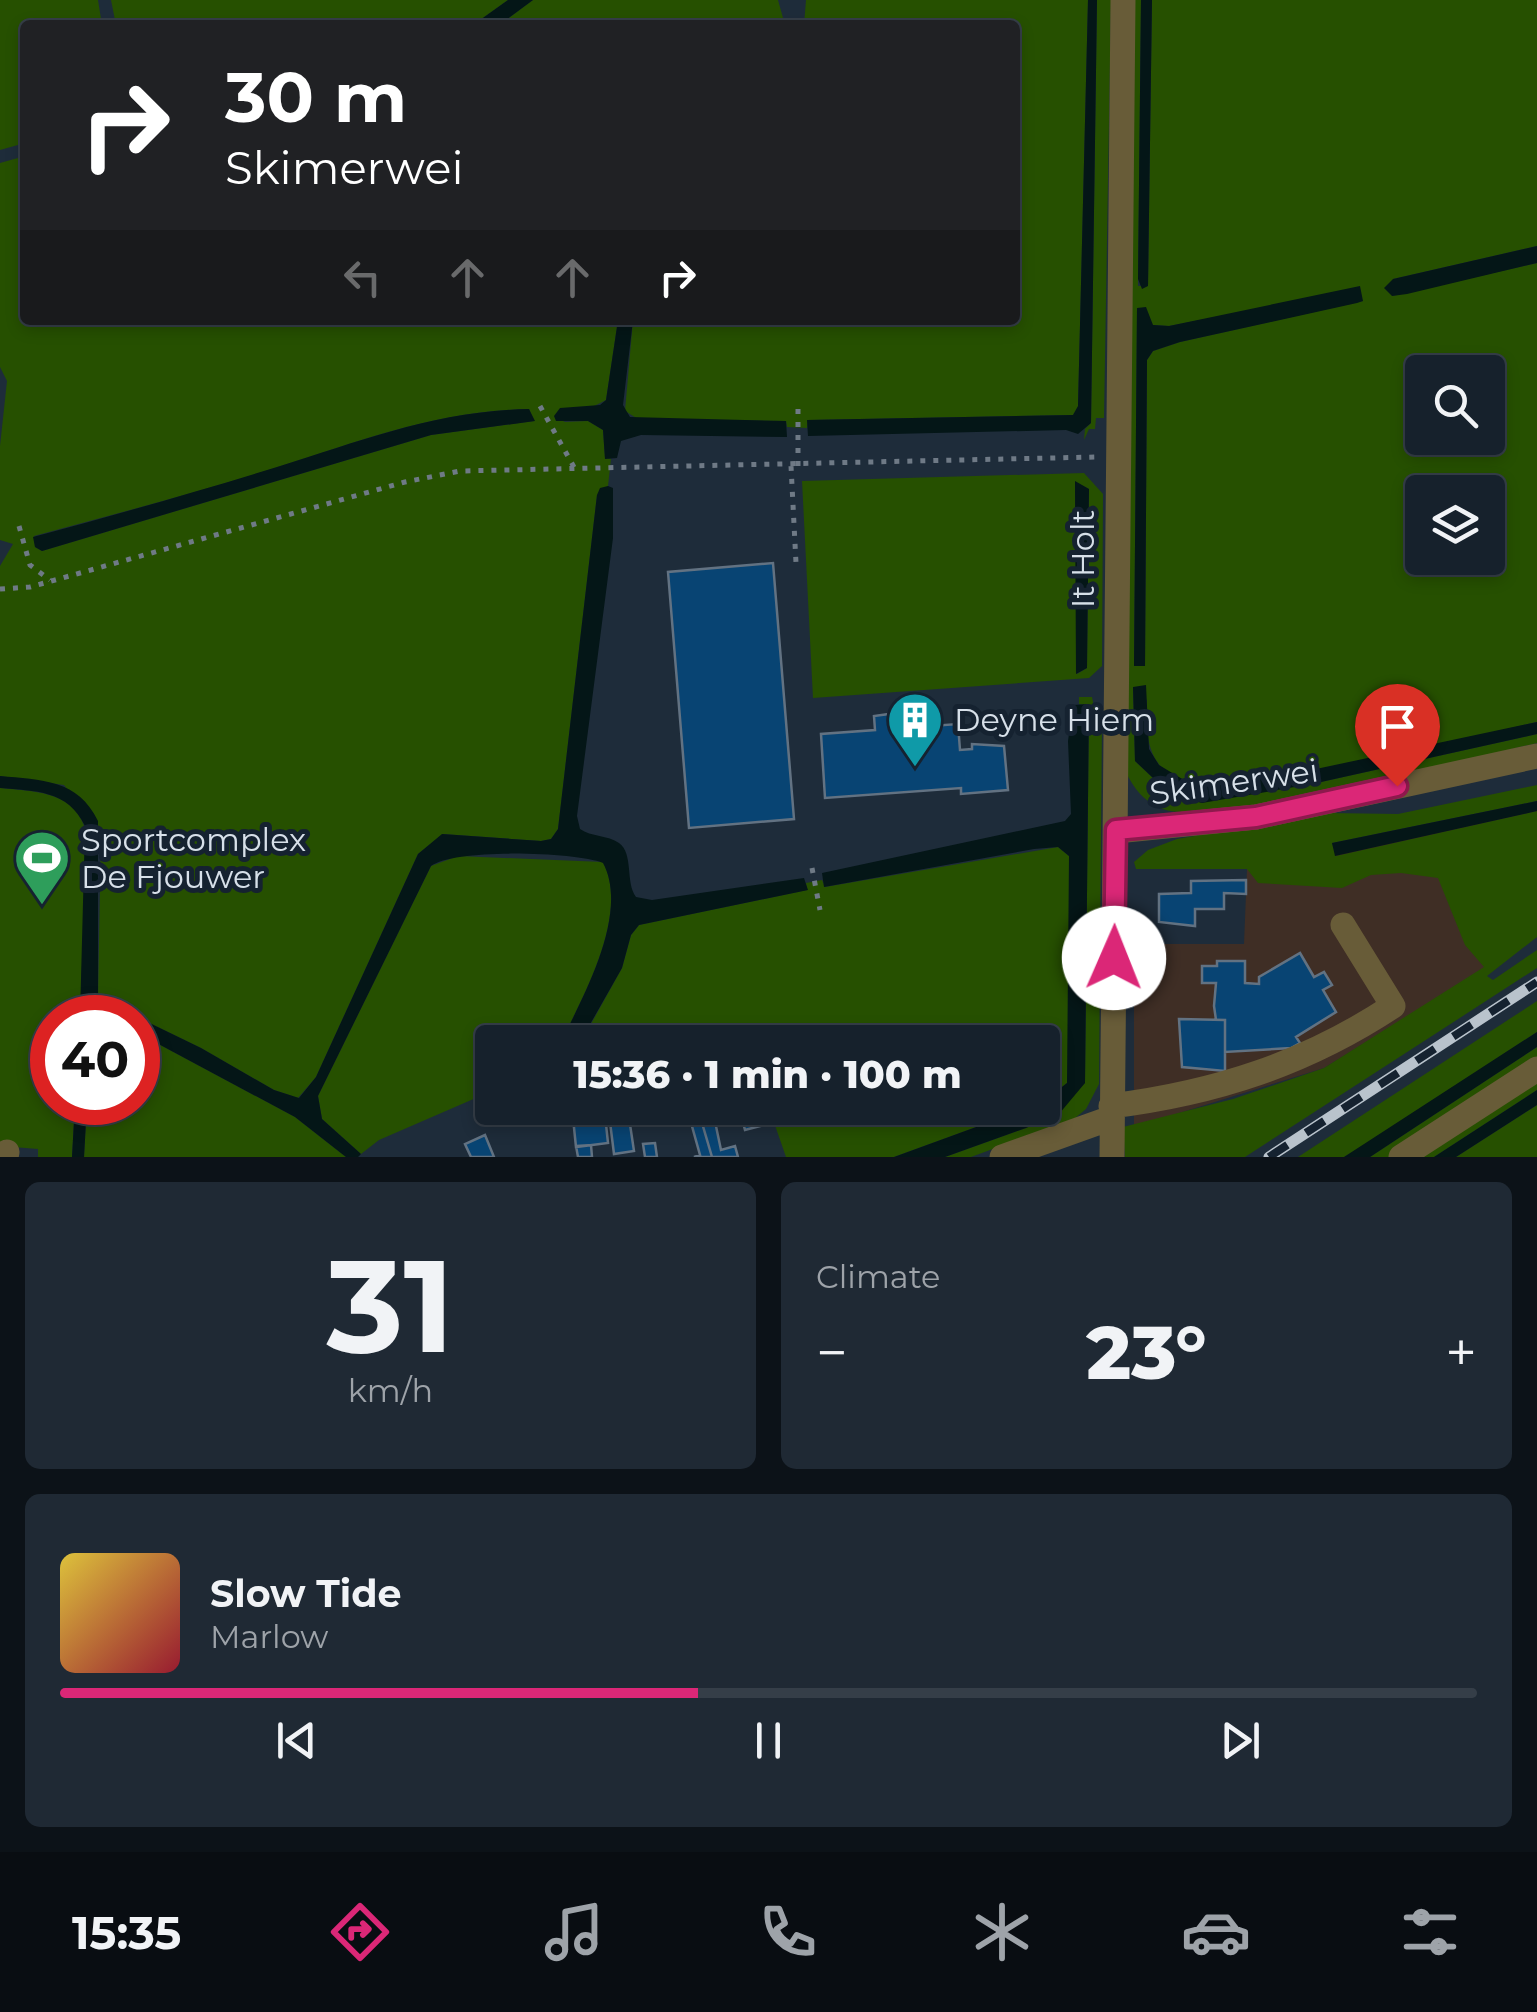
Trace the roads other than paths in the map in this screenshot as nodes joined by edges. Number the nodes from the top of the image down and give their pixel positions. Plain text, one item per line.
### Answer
1 (1123, 0) edge
2 (1537, 756) edge
3 (1116, 830) junction
4 (1343, 925) dead end
5 (1537, 1069) edge
6 (1111, 1112) junction
7 (1002, 1157) edge
8 (1112, 1157) edge
9 (1401, 1157) edge

1 - 3 street, It Holt
2 - 3 street, Skimerwei
3 - 6 street, It Holt
4 - 6 street
5 - 9 street
6 - 7 street
6 - 8 street, It Holt

